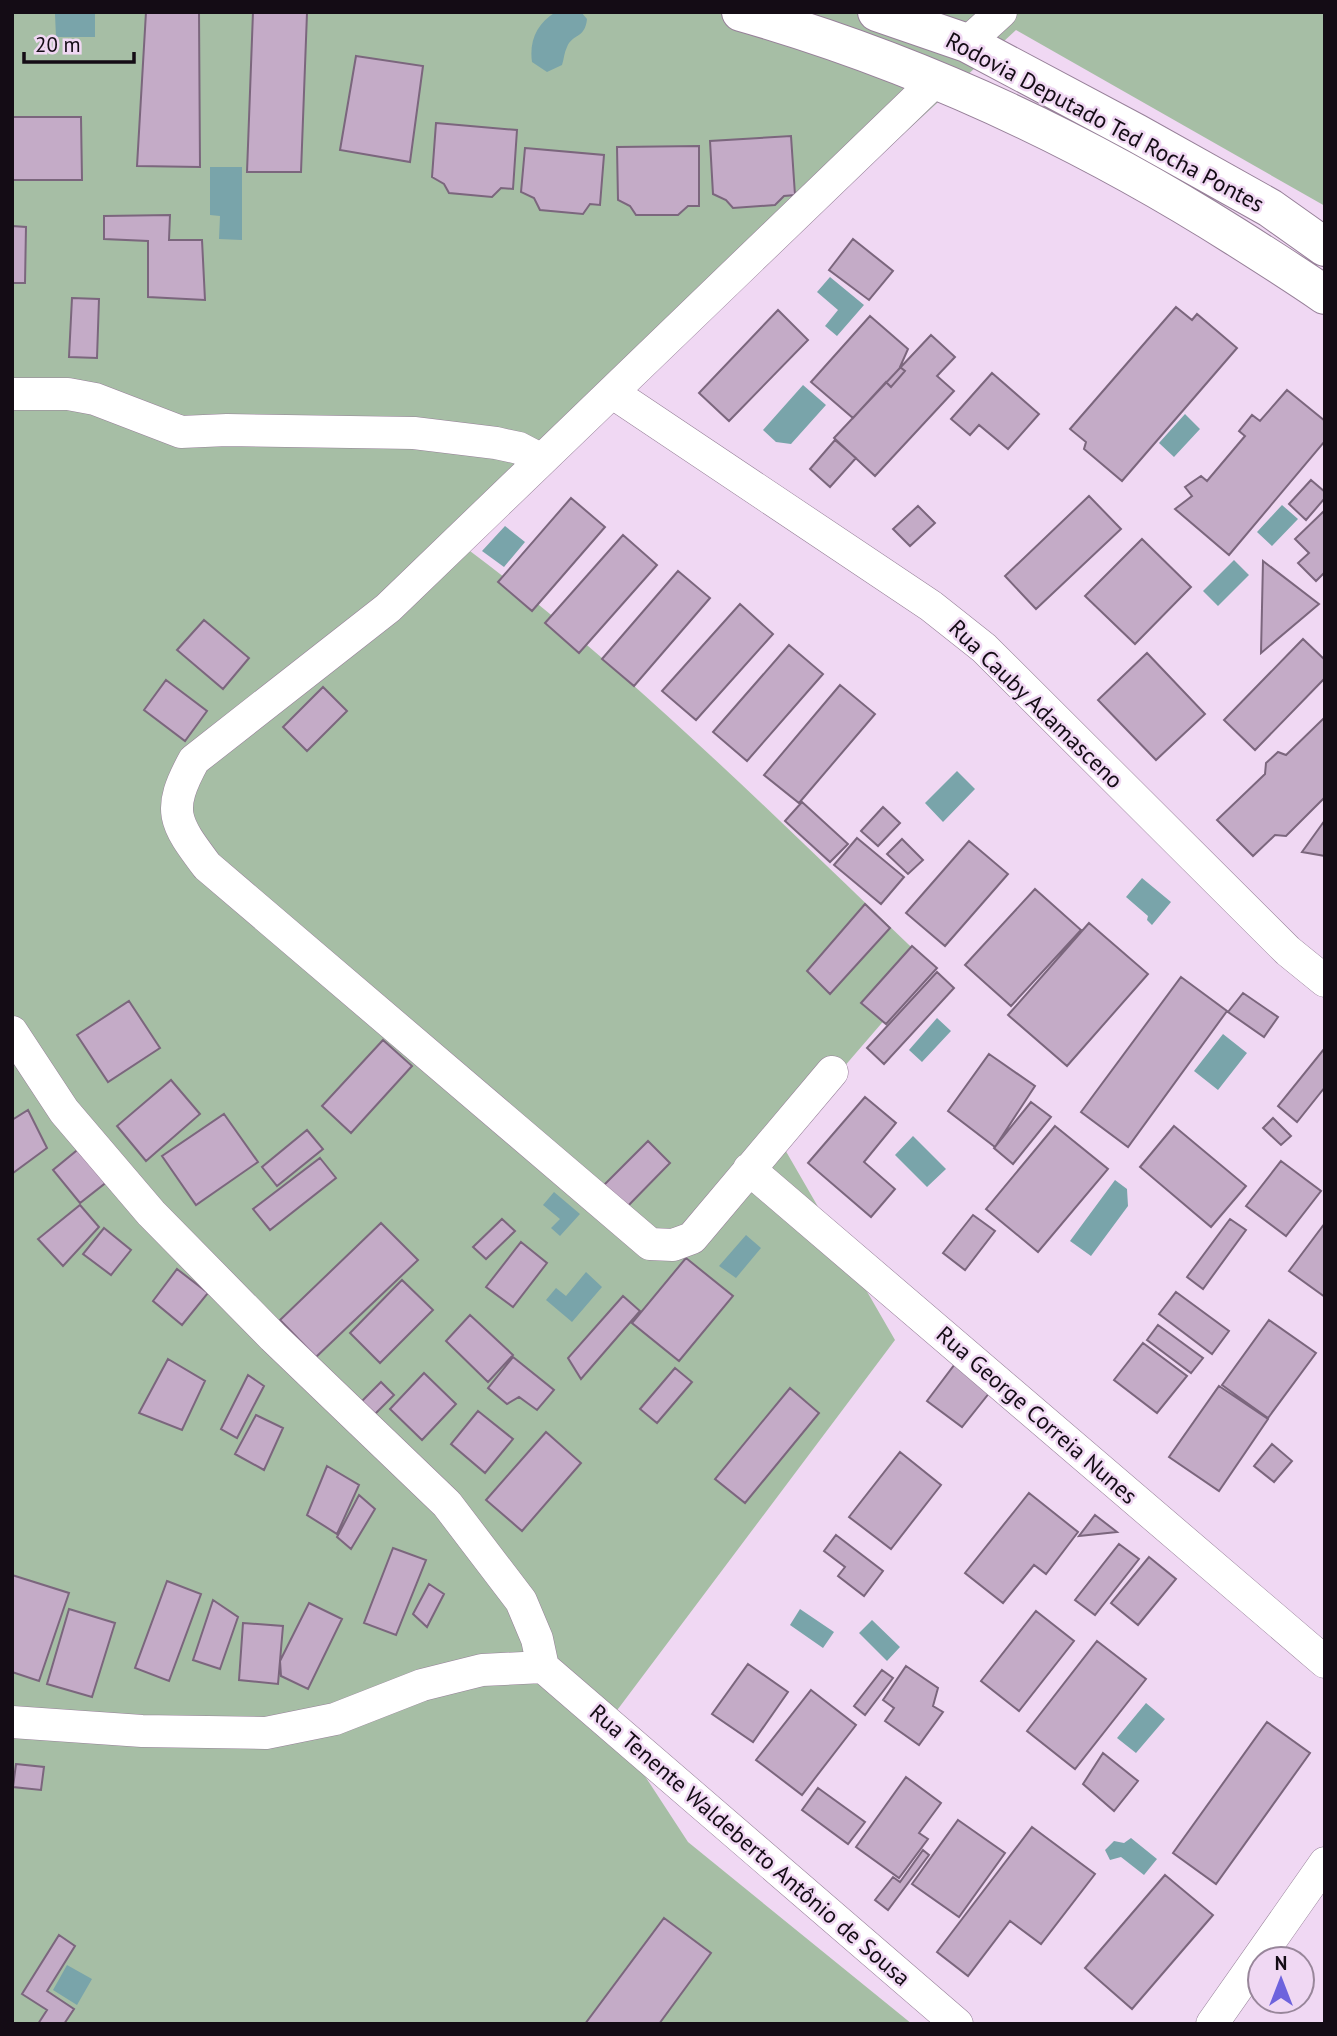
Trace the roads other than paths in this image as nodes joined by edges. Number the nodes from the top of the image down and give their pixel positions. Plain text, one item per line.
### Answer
1 (741, 12) edge
2 (877, 12) edge
3 (1001, 12) edge
4 (967, 43) junction
5 (937, 79) junction
6 (1325, 247) edge
7 (1325, 295) edge
8 (613, 393) junction
9 (12, 394) edge
10 (540, 459) junction
11 (1325, 981) edge
12 (12, 1032) edge
13 (832, 1072) dead end
14 (750, 1169) junction
15 (1325, 1662) edge
16 (543, 1667) junction
17 (12, 1722) edge
18 (1325, 1863) edge
19 (957, 2024) edge
20 (1212, 2024) edge

1 - 5 main road, Rodovia Deputado Ted Rocha Pontes
2 - 4 main road, Rodovia Deputado Ted Rocha Pontes
3 - 4 street
4 - 6 main road, Rodovia Deputado Ted Rocha Pontes
5 - 7 main road, Rodovia Deputado Ted Rocha Pontes
5 - 8 street
8 - 10 street
8 - 11 street, Rua Cauby Adamasceno
9 - 10 street
10 - 14 street
12 - 16 street
13 - 14 street
14 - 15 street, Rua George Correia Nunes
16 - 17 street
16 - 19 street, Rua Tenente Waldeberto Antônio de Sousa
18 - 20 street

